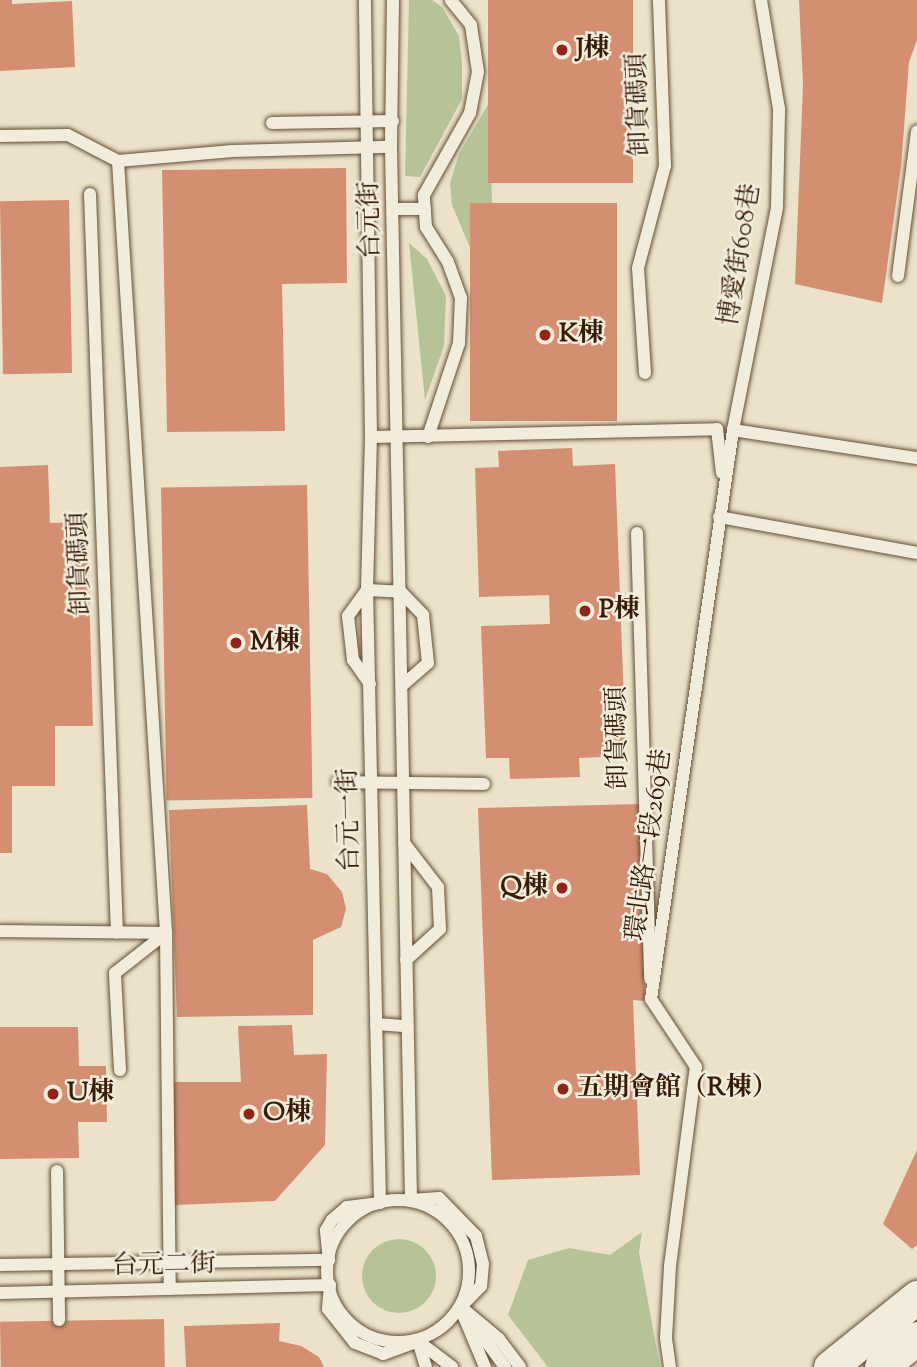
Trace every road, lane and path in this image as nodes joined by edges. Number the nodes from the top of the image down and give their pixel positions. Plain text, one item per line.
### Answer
1 (365, 0) edge
2 (393, 0) edge
3 (451, 0) edge
4 (659, 0) edge
5 (761, 0) edge
6 (365, 120) junction
7 (393, 121) junction
8 (272, 123) dead end
9 (0, 136) edge
10 (917, 137) edge
11 (391, 146) junction
12 (364, 147) junction
13 (118, 161) junction
14 (90, 194) dead end
15 (393, 209) junction
16 (425, 209) junction
17 (898, 276) dead end
18 (645, 373) dead end
19 (733, 430) junction
20 (371, 437) junction
21 (428, 437) junction
22 (400, 438) junction
23 (917, 457) edge
24 (724, 491) junction
25 (719, 517) junction
26 (637, 533) dead end
27 (917, 553) edge
28 (367, 590) junction
29 (401, 592) junction
30 (370, 684) junction
31 (402, 686) junction
32 (338, 782) dead end
33 (372, 783) junction
34 (403, 783) junction
35 (484, 784) dead end
36 (404, 843) junction
37 (0, 931) edge
38 (117, 933) junction
39 (166, 933) junction
40 (406, 960) junction
41 (653, 982) junction
42 (376, 1024) junction
43 (407, 1026) junction
44 (120, 1070) dead end
45 (57, 1171) dead end
46 (411, 1200) junction
47 (380, 1203) junction
48 (329, 1260) junction
49 (169, 1262) junction
50 (57, 1264) junction
51 (0, 1265) edge
52 (330, 1286) junction
53 (170, 1289) junction
54 (58, 1292) junction
55 (0, 1293) edge
56 (917, 1297) edge
57 (461, 1307) junction
58 (59, 1320) dead end
59 (916, 1340) edge
60 (418, 1341) junction
61 (426, 1367) edge
62 (438, 1367) edge
63 (452, 1367) edge
64 (485, 1367) edge
65 (505, 1367) edge
66 (520, 1367) edge
67 (670, 1367) edge
68 (830, 1367) edge
69 (881, 1367) edge

1 - 6 lane, 台元街
2 - 7 lane, 台元街
3 - 16 lane
4 - 18 lane, 卸貨碼頭
5 - 19 lane, 博愛街608巷
6 - 7 lane
6 - 8 lane
6 - 12 lane, 台元街
7 - 11 lane, 台元街
9 - 13 lane
10 - 17 lane
11 - 12 lane
11 - 15 lane, 台元街
12 - 13 lane
12 - 20 lane, 台元街
13 - 39 lane
14 - 38 lane, 卸貨碼頭
15 - 16 lane
15 - 22 lane, 台元街
16 - 21 lane
19 - 23 lane
19 - 24 lane, 博愛街608巷
20 - 22 lane
20 - 28 lane, 台元一街
21 - 22 lane
21 - 24 lane
22 - 29 lane, 台元一街
24 - 25 lane, 博愛街608巷
25 - 27 lane
25 - 41 lane, 環北路一段269巷
26 - 41 lane, 卸貨碼頭
28 - 29 lane
28 - 30 lane, 台元一街
28 - 30 lane
29 - 31 lane, 台元一街
29 - 31 lane
30 - 33 lane, 台元一街
31 - 34 lane, 台元一街
32 - 33 lane
33 - 34 lane
33 - 42 lane, 台元一街
34 - 35 lane
34 - 36 lane, 台元一街
36 - 40 lane, 台元一街
36 - 40 lane
37 - 38 lane
38 - 39 lane
39 - 44 lane
39 - 49 lane
40 - 43 lane, 台元一街
41 - 67 lane, 環北路一段269巷
42 - 43 lane
42 - 47 lane, 台元一街
43 - 46 lane, 台元一街
45 - 50 lane
46 - 47 lane
46 - 57 lane
47 - 48 lane
48 - 49 lane, 台元二街
48 - 52 lane
49 - 50 lane, 台元二街
49 - 53 lane
50 - 51 lane, 台元二街
50 - 54 lane
52 - 53 lane, 台元二街
52 - 60 lane
53 - 54 lane, 台元二街
54 - 55 lane, 台元二街
54 - 58 lane
56 - 68 street
57 - 60 lane
57 - 64 lane
57 - 65 lane
57 - 66 lane
59 - 69 street
60 - 61 lane
60 - 62 lane
60 - 63 lane

